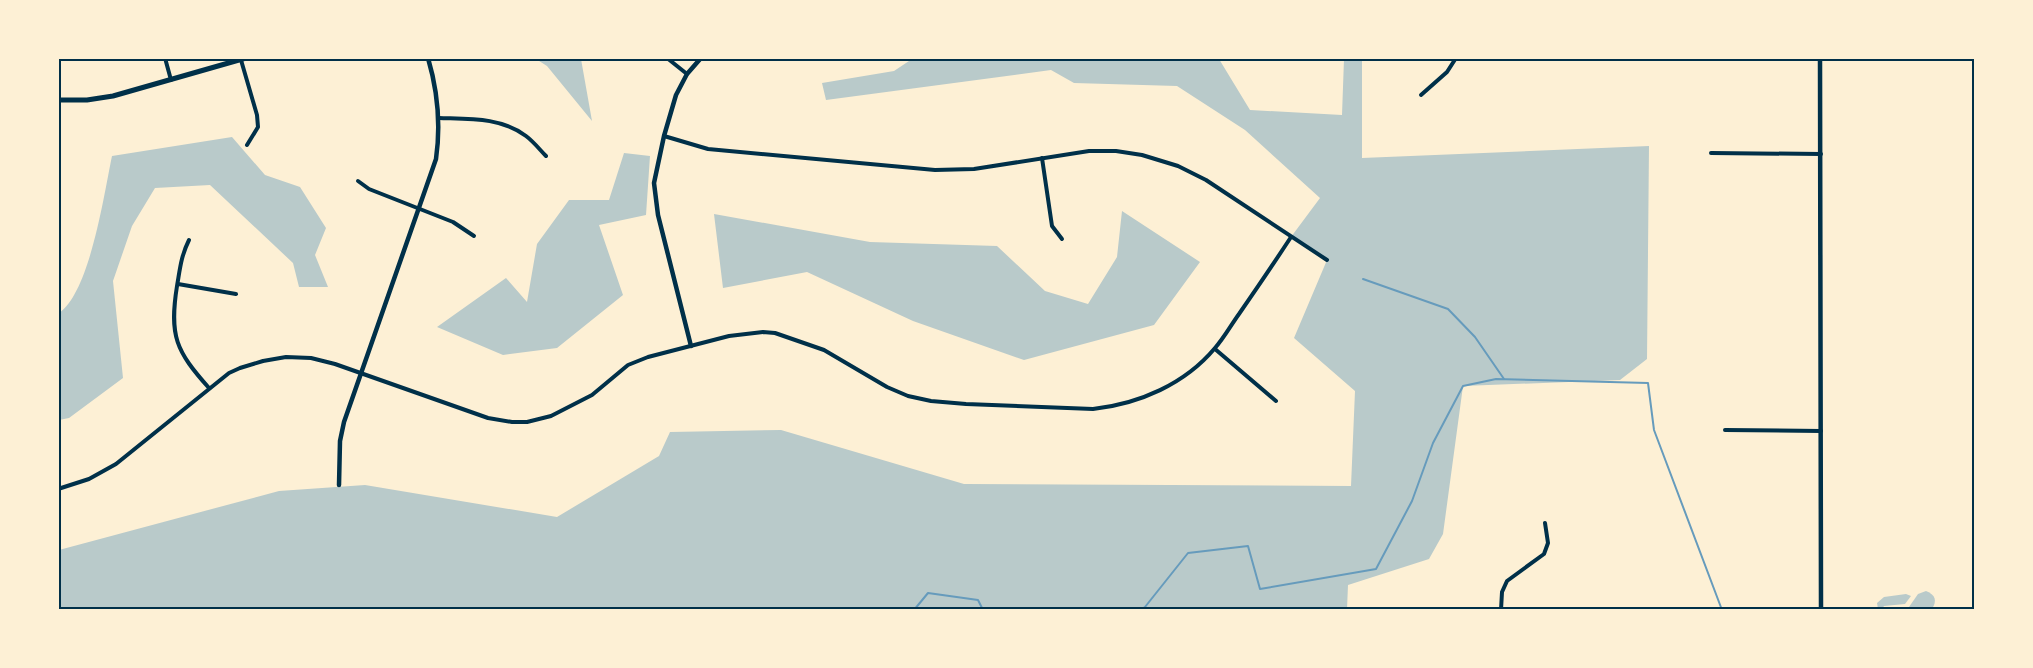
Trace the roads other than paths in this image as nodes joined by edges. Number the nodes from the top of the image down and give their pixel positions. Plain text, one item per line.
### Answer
1 (165, 58) edge
2 (428, 58) edge
3 (667, 58) edge
4 (701, 58) edge
5 (1455, 58) edge
6 (1820, 58) edge
7 (243, 59) edge
8 (687, 74) junction
9 (171, 80) junction
10 (1421, 95) dead end
11 (58, 100) edge
12 (439, 118) junction
13 (664, 136) junction
14 (247, 145) dead end
15 (1711, 153) dead end
16 (1821, 154) junction
17 (546, 156) dead end
18 (1042, 158) junction
19 (357, 181) dead end
20 (420, 209) junction
21 (474, 236) dead end
22 (1292, 237) junction
23 (1062, 239) dead end
24 (189, 240) dead end
25 (1327, 260) dead end
26 (178, 284) junction
27 (236, 294) dead end
28 (691, 346) junction
29 (1215, 349) junction
30 (360, 374) junction
31 (209, 388) junction
32 (1276, 401) dead end
33 (1725, 430) dead end
34 (1821, 431) junction
35 (339, 485) dead end
36 (58, 489) edge
37 (1545, 524) dead end
38 (1501, 609) edge
39 (1821, 609) edge

1 - 9 street
2 - 12 street
3 - 8 street
4 - 8 street
5 - 10 street
6 - 16 street
7 - 9 main road
7 - 14 street
8 - 13 street
9 - 11 main road
12 - 17 street
12 - 20 street
13 - 18 street
13 - 28 street
15 - 16 street
16 - 34 street
18 - 22 street
18 - 23 street
19 - 20 street
20 - 21 street
20 - 30 street
22 - 25 street
22 - 29 street
24 - 26 street
26 - 27 street
26 - 31 street
28 - 29 street
28 - 30 street
29 - 32 street
30 - 31 street
30 - 35 street
31 - 36 street
33 - 34 street
34 - 39 street
37 - 38 street

